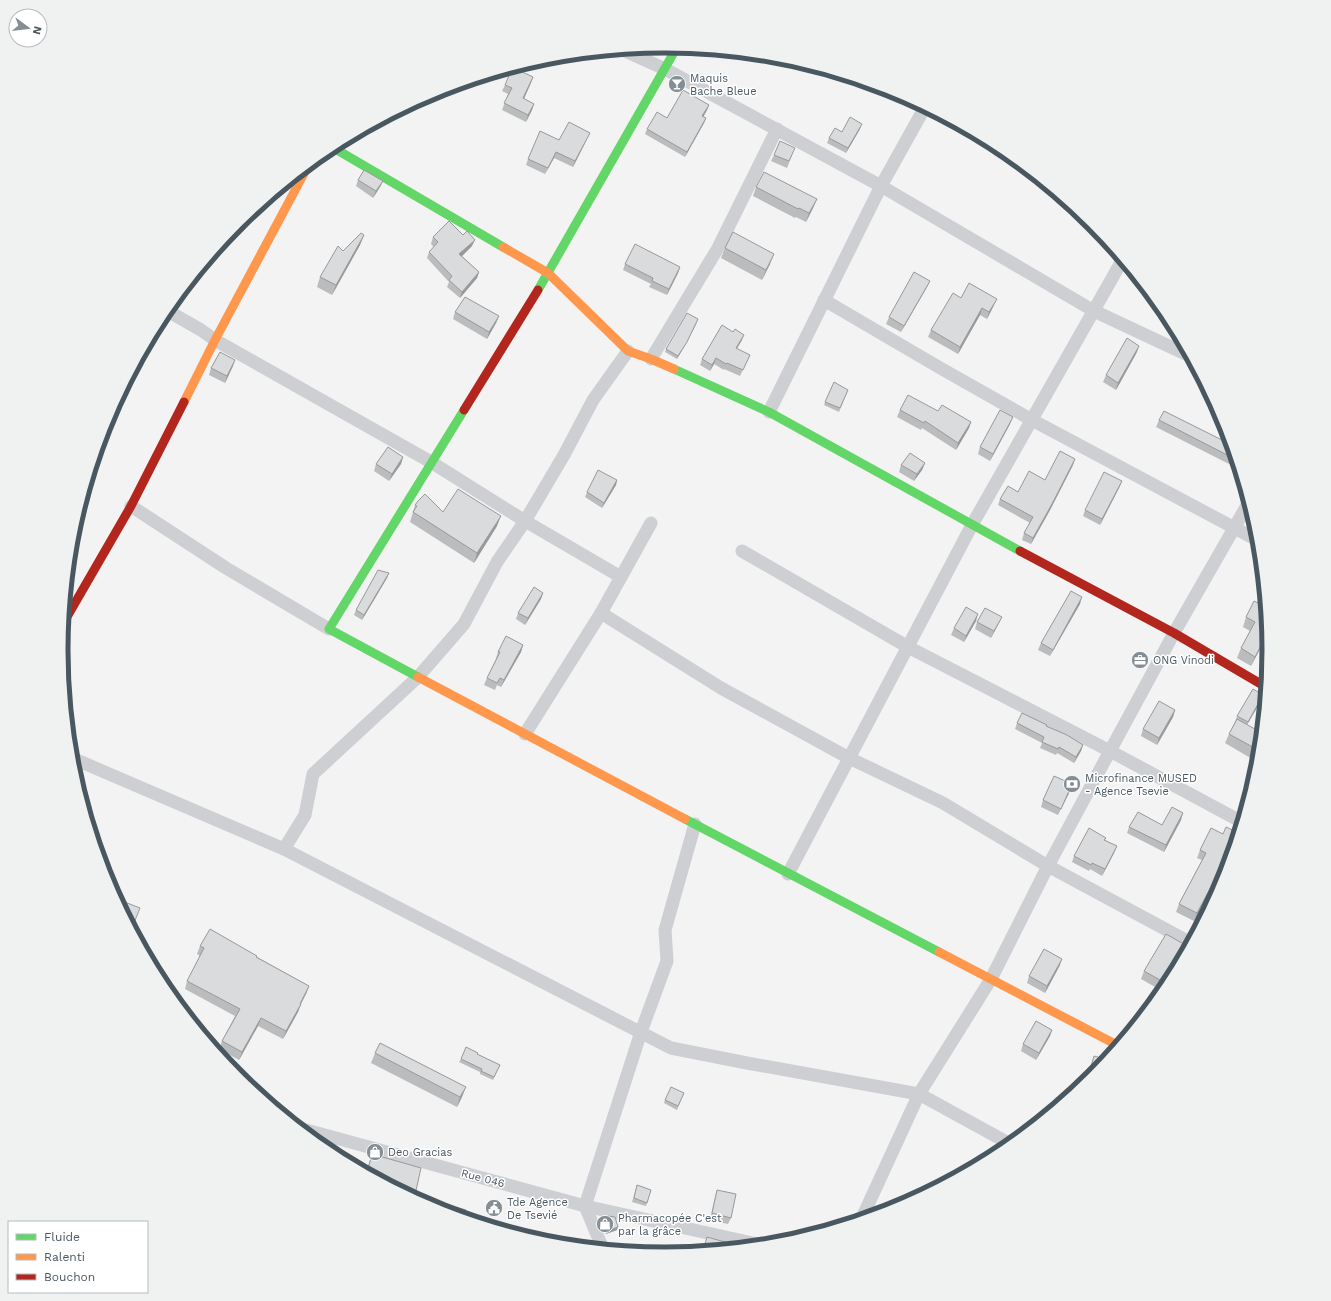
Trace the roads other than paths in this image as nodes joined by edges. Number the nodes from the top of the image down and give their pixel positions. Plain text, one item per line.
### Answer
1 (674, 53) edge
2 (632, 54) edge
3 (665, 69) junction
4 (923, 111) edge
5 (777, 130) junction
6 (339, 151) edge
7 (297, 180) edge
8 (881, 186) junction
9 (1120, 264) edge
10 (548, 273) junction
11 (824, 300) junction
12 (1094, 311) junction
13 (173, 314) edge
14 (215, 340) junction
15 (628, 351) junction
16 (1184, 353) edge
17 (651, 359) junction
18 (769, 412) junction
19 (1032, 420) junction
20 (431, 462) junction
21 (131, 506) junction
22 (1246, 508) edge
23 (525, 521) junction
24 (651, 523) dead end
25 (972, 525) junction
26 (1234, 528) junction
27 (1253, 538) edge
28 (742, 551) dead end
29 (621, 576) junction
30 (69, 613) edge
31 (601, 613) junction
32 (329, 629) junction
33 (1174, 633) junction
34 (908, 647) junction
35 (418, 677) junction
36 (1262, 685) edge
37 (525, 734) junction
38 (1110, 751) junction
39 (849, 758) junction
40 (78, 761) edge
41 (1238, 820) edge
42 (695, 824) junction
43 (284, 849) junction
44 (1048, 866) junction
45 (788, 874) junction
46 (1187, 941) edge
47 (991, 979) junction
48 (641, 1032) junction
49 (1115, 1044) edge
50 (919, 1094) junction
51 (311, 1131) edge
52 (1005, 1141) edge
53 (585, 1206) junction
54 (864, 1214) edge
55 (746, 1242) edge
56 (600, 1244) edge

1 - 3 street
2 - 3 street
3 - 5 street
3 - 10 street
4 - 8 street
5 - 8 street
5 - 17 street
6 - 10 street
7 - 14 street
8 - 11 street
8 - 12 street
9 - 12 street
10 - 15 street
10 - 20 street
11 - 18 street
11 - 19 street
12 - 16 street
12 - 19 street
13 - 14 street
14 - 20 street
14 - 21 street
15 - 17 street
15 - 23 street
17 - 18 street
18 - 25 street
19 - 25 street
19 - 26 street
20 - 23 street
20 - 32 street
21 - 30 street
21 - 32 street
22 - 26 street
23 - 29 street
23 - 35 street
24 - 29 street
25 - 33 street
25 - 34 street
26 - 27 street
26 - 33 street
28 - 34 street
29 - 31 street
31 - 37 street
31 - 39 street
32 - 35 street
33 - 36 street
33 - 38 street
34 - 38 street
34 - 39 street
35 - 37 street
35 - 43 street
37 - 42 street
38 - 41 street
38 - 44 street
39 - 44 street
39 - 45 street
40 - 43 street
42 - 45 street
42 - 48 street
43 - 48 street
44 - 46 street
44 - 47 street
45 - 47 street
47 - 49 street
47 - 50 street
48 - 50 street
48 - 53 street
50 - 52 street
50 - 54 street
51 - 53 street, Rue 046 / Rue 046
53 - 55 street, Rue 046 / Rue 046
53 - 56 street

